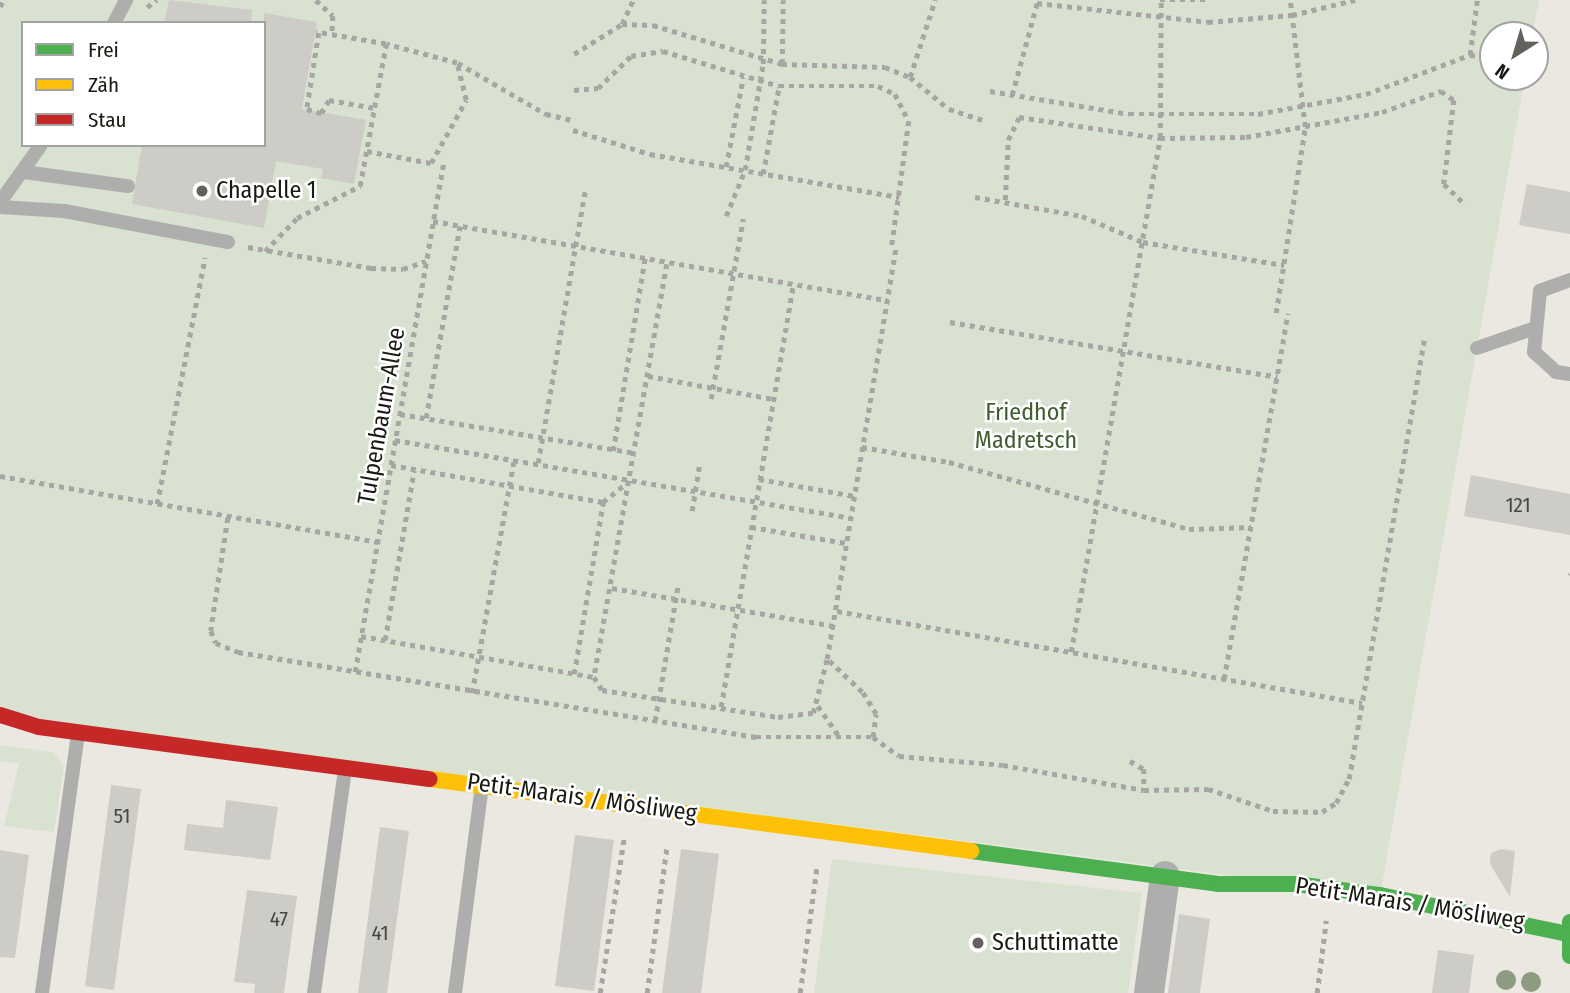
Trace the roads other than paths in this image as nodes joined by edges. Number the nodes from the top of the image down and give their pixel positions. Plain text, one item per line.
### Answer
1 (126, 0) edge
2 (115, 21) edge
3 (40, 147) edge
4 (24, 172) junction
5 (128, 186) dead end
6 (0, 204) edge
7 (228, 242) road end
8 (1570, 280) edge
9 (1535, 328) junction
10 (1477, 348) dead end
11 (1570, 374) edge
12 (0, 715) edge
13 (78, 732) junction
14 (345, 767) junction
15 (482, 785) junction
16 (1165, 876) junction
17 (1570, 922) edge
18 (1569, 934) edge
19 (1570, 956) edge
20 (42, 993) edge
21 (314, 993) edge
22 (455, 993) edge
23 (1149, 993) edge

1 - 2 lane
3 - 4 lane
4 - 5 lane
4 - 6 lane
6 - 7 lane
8 - 9 lane
9 - 10 lane
9 - 11 lane
12 - 13 street, Petit-Marais / Mösliweg
13 - 14 street, Petit-Marais / Mösliweg
13 - 20 lane
14 - 15 street, Petit-Marais / Mösliweg
14 - 21 lane
15 - 16 street, Petit-Marais / Mösliweg
15 - 22 lane
16 - 18 street, Petit-Marais / Mösliweg
16 - 23 street
17 - 18 street
18 - 19 street

